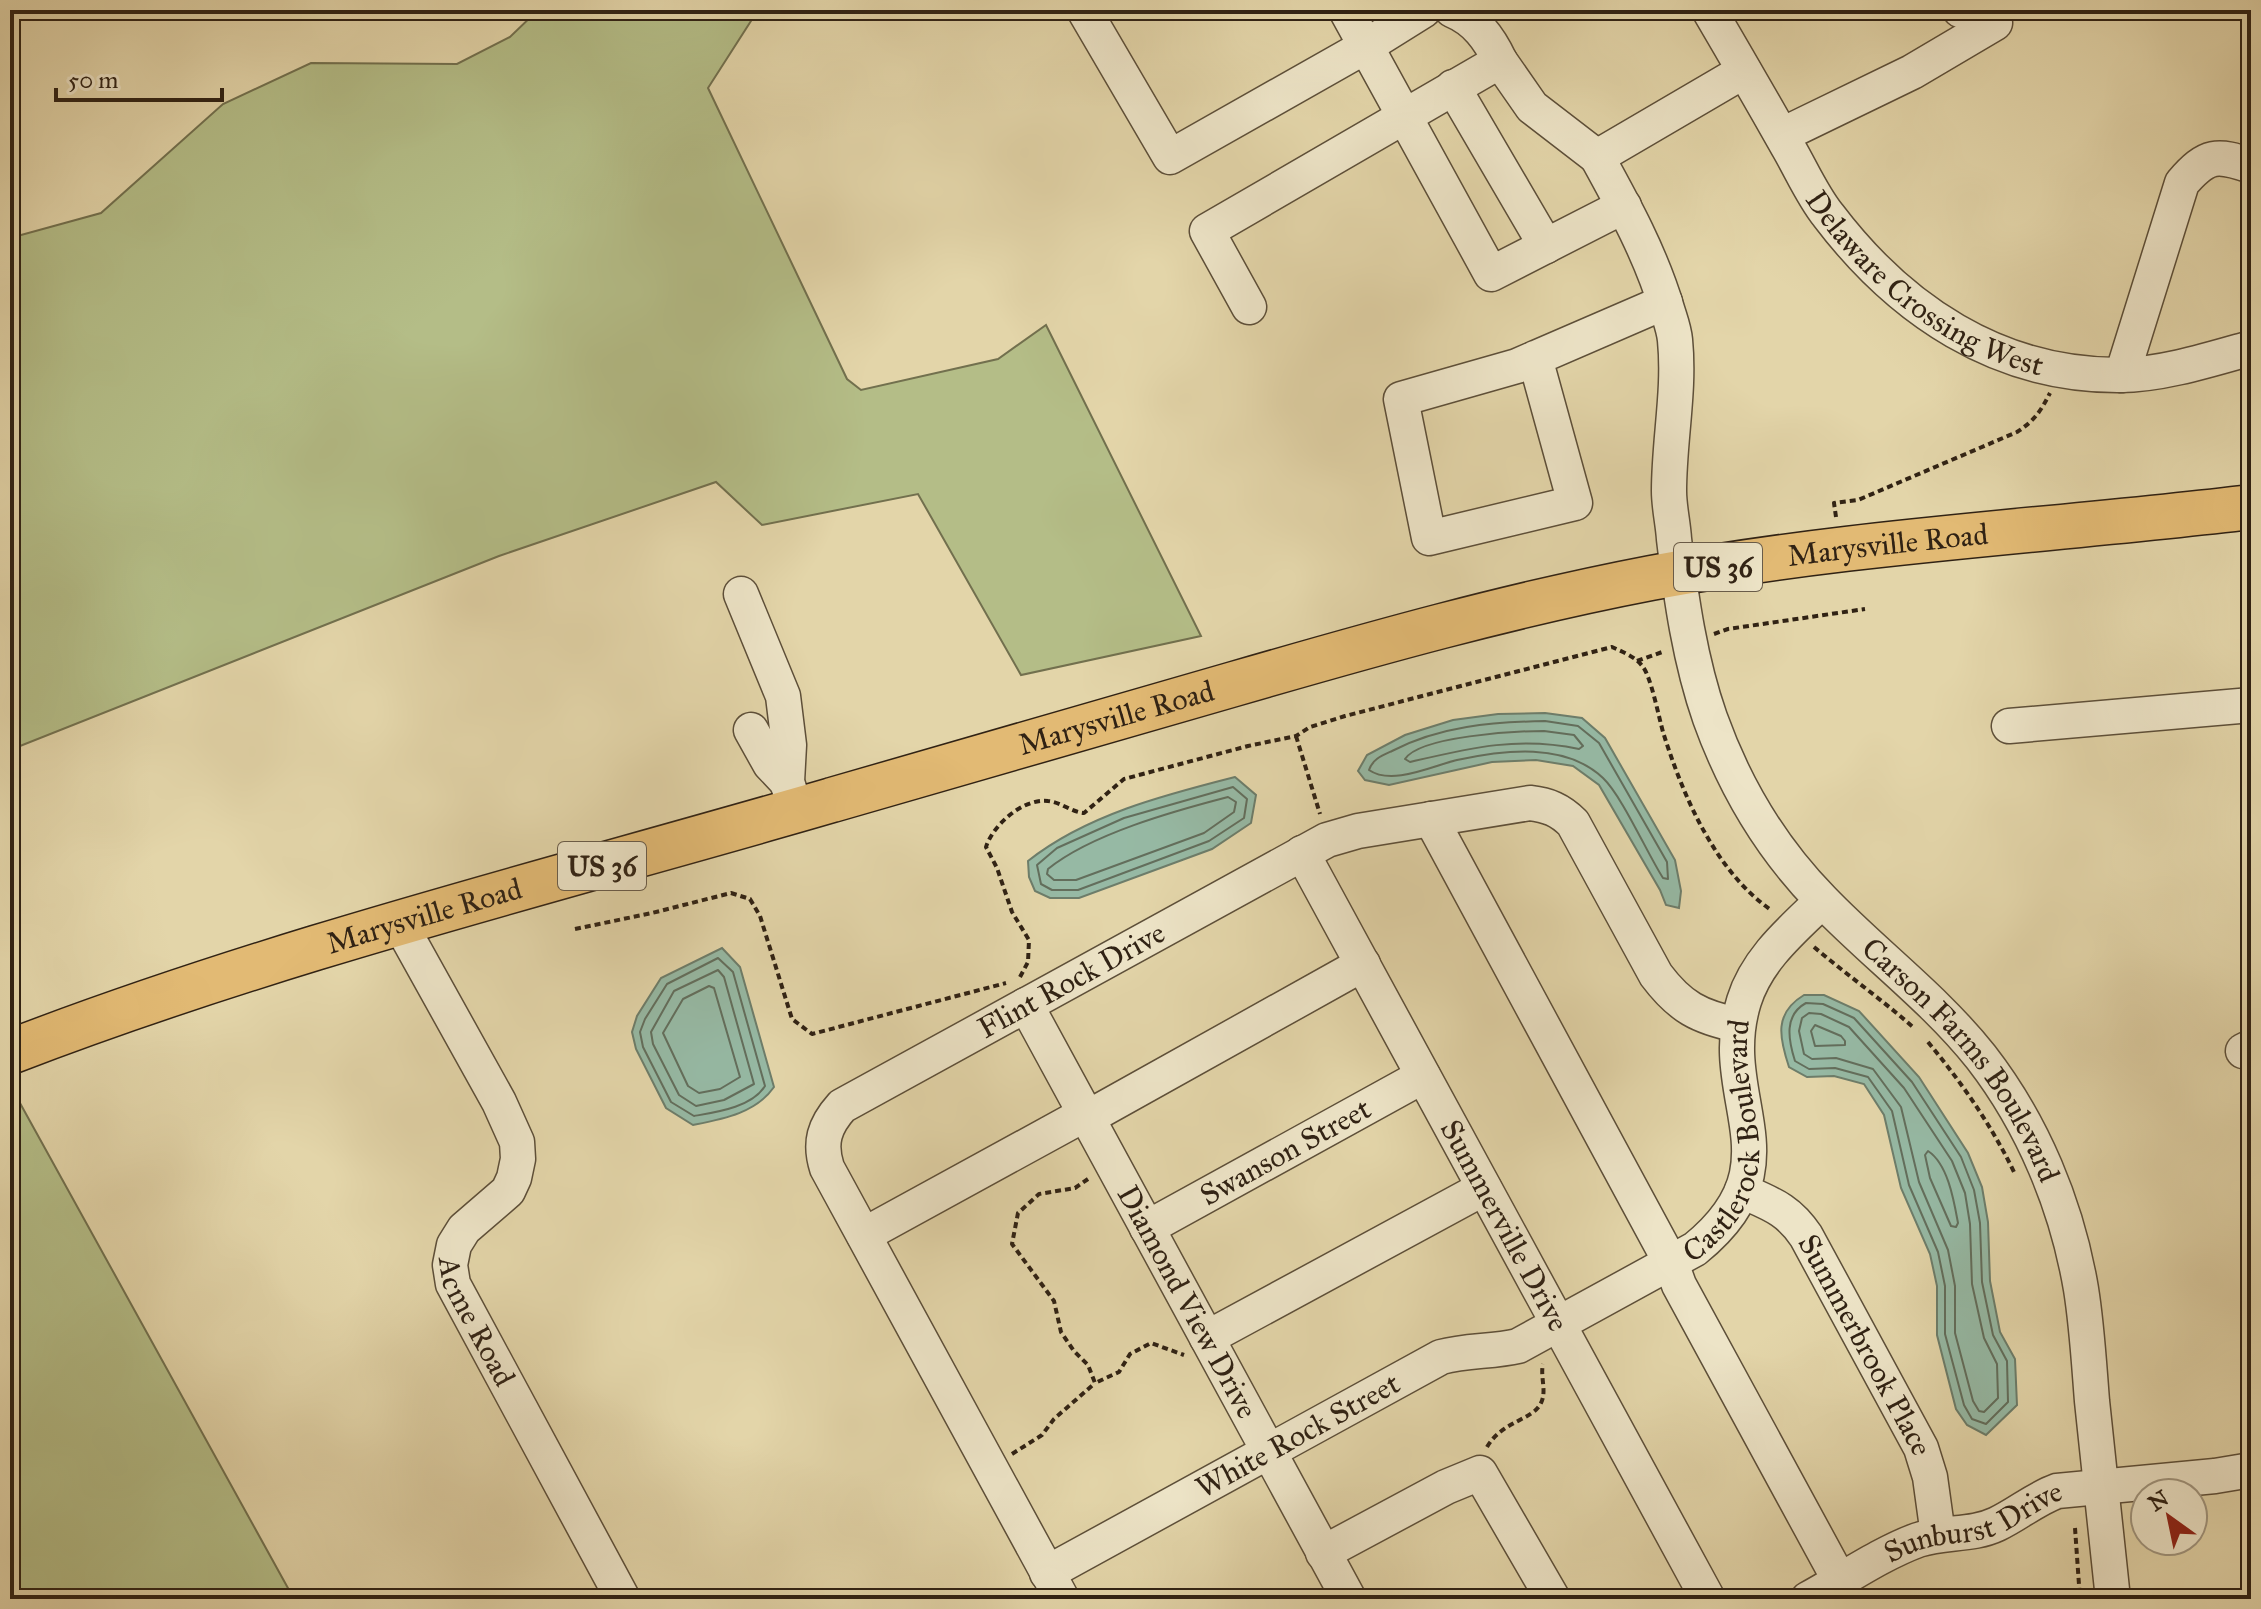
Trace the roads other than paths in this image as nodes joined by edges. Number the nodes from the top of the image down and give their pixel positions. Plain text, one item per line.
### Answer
1 (1084, 10) edge
2 (1346, 10) edge
3 (1424, 10) edge
4 (1452, 10) edge
5 (1709, 10) edge
6 (1960, 10) edge
7 (1368, 45) junction
8 (1500, 61) junction
9 (1744, 71) junction
10 (1453, 87) junction
11 (1405, 114) junction
12 (1782, 135) junction
13 (1597, 157) junction
14 (2251, 166) edge
15 (1624, 206) junction
16 (1546, 246) junction
17 (1665, 302) junction
18 (1249, 307) dead end
19 (2251, 348) edge
20 (1526, 362) junction
21 (2122, 375) junction
22 (2251, 507) edge
23 (1678, 574) junction
24 (741, 594) dead end
25 (2251, 705) edge
26 (2009, 726) dead end
27 (751, 730) dead end
28 (791, 796) junction
29 (1431, 819) junction
30 (1315, 846) junction
31 (1822, 901) junction
32 (400, 924) junction
33 (1363, 964) junction
34 (1026, 1005) junction
35 (1738, 1025) junction
36 (10, 1052) edge
37 (1423, 1076) junction
38 (1086, 1116) junction
39 (1484, 1188) junction
40 (1742, 1191) junction
41 (1147, 1228) junction
42 (864, 1235) junction
43 (1671, 1263) junction
44 (1559, 1325) junction
45 (1196, 1347) junction
46 (1269, 1452) junction
47 (2251, 1470) edge
48 (2087, 1488) junction
49 (1938, 1535) junction
50 (1323, 1553) junction
51 (1840, 1581) junction
52 (1054, 1586) edge
53 (623, 1599) edge
54 (1349, 1599) edge
55 (1553, 1599) edge
56 (1708, 1599) edge
57 (1808, 1599) edge
58 (2113, 1599) edge

1 - 7 street
2 - 7 street
3 - 7 street
4 - 8 street
5 - 9 street, Delaware Crossing West
6 - 12 street
7 - 11 street
8 - 10 street
8 - 13 street
9 - 12 street, Delaware Crossing West
9 - 13 street
10 - 11 street
10 - 16 street
11 - 16 street
11 - 18 street
12 - 21 street, Delaware Crossing West
13 - 15 street, Carson Farms Boulevard
14 - 21 street
15 - 16 street
15 - 17 street, Carson Farms Boulevard
17 - 20 street
17 - 23 street, Carson Farms Boulevard
19 - 21 street, Delaware Crossing West
20 - 20 street
22 - 23 highway, Marysville Road / US 36
23 - 28 highway, Marysville Road / US 36
23 - 31 street, Carson Farms Boulevard
24 - 28 street
25 - 26 street
27 - 28 street
28 - 32 highway, Marysville Road / US 36
29 - 30 street, Flint Rock Drive
29 - 35 street, Flint Rock Drive
29 - 43 street
30 - 33 street, Summerville Drive
30 - 34 street, Flint Rock Drive
31 - 35 street, Castlerock Boulevard
31 - 48 street, Carson Farms Boulevard
32 - 36 highway, Marysville Road / US 36
32 - 53 street, Acme Road
33 - 37 street, Summerville Drive
33 - 38 street
34 - 38 street, Diamond View Drive
34 - 42 street, Flint Rock Drive
35 - 40 street, Castlerock Boulevard
37 - 39 street, Summerville Drive
37 - 41 street, Swanson Street
38 - 41 street, Diamond View Drive
38 - 42 street
39 - 44 street, Summerville Drive
39 - 45 street
40 - 43 street, Castlerock Boulevard
40 - 49 street, Summerbrook Place
41 - 45 street, Diamond View Drive
42 - 52 street, Flint Rock Drive
43 - 44 street, Castlerock Boulevard
43 - 51 street
44 - 46 street, White Rock Street
44 - 56 street, Summerville Drive
45 - 46 street, Diamond View Drive
46 - 50 street, Diamond View Drive
46 - 52 street, White Rock Street
47 - 48 street, Sunburst Drive
48 - 49 street, Sunburst Drive
48 - 58 street, Carson Farms Boulevard
49 - 51 street, Sunburst Drive
50 - 54 street, Diamond View Drive
50 - 55 street
51 - 57 street, Sunburst Drive

